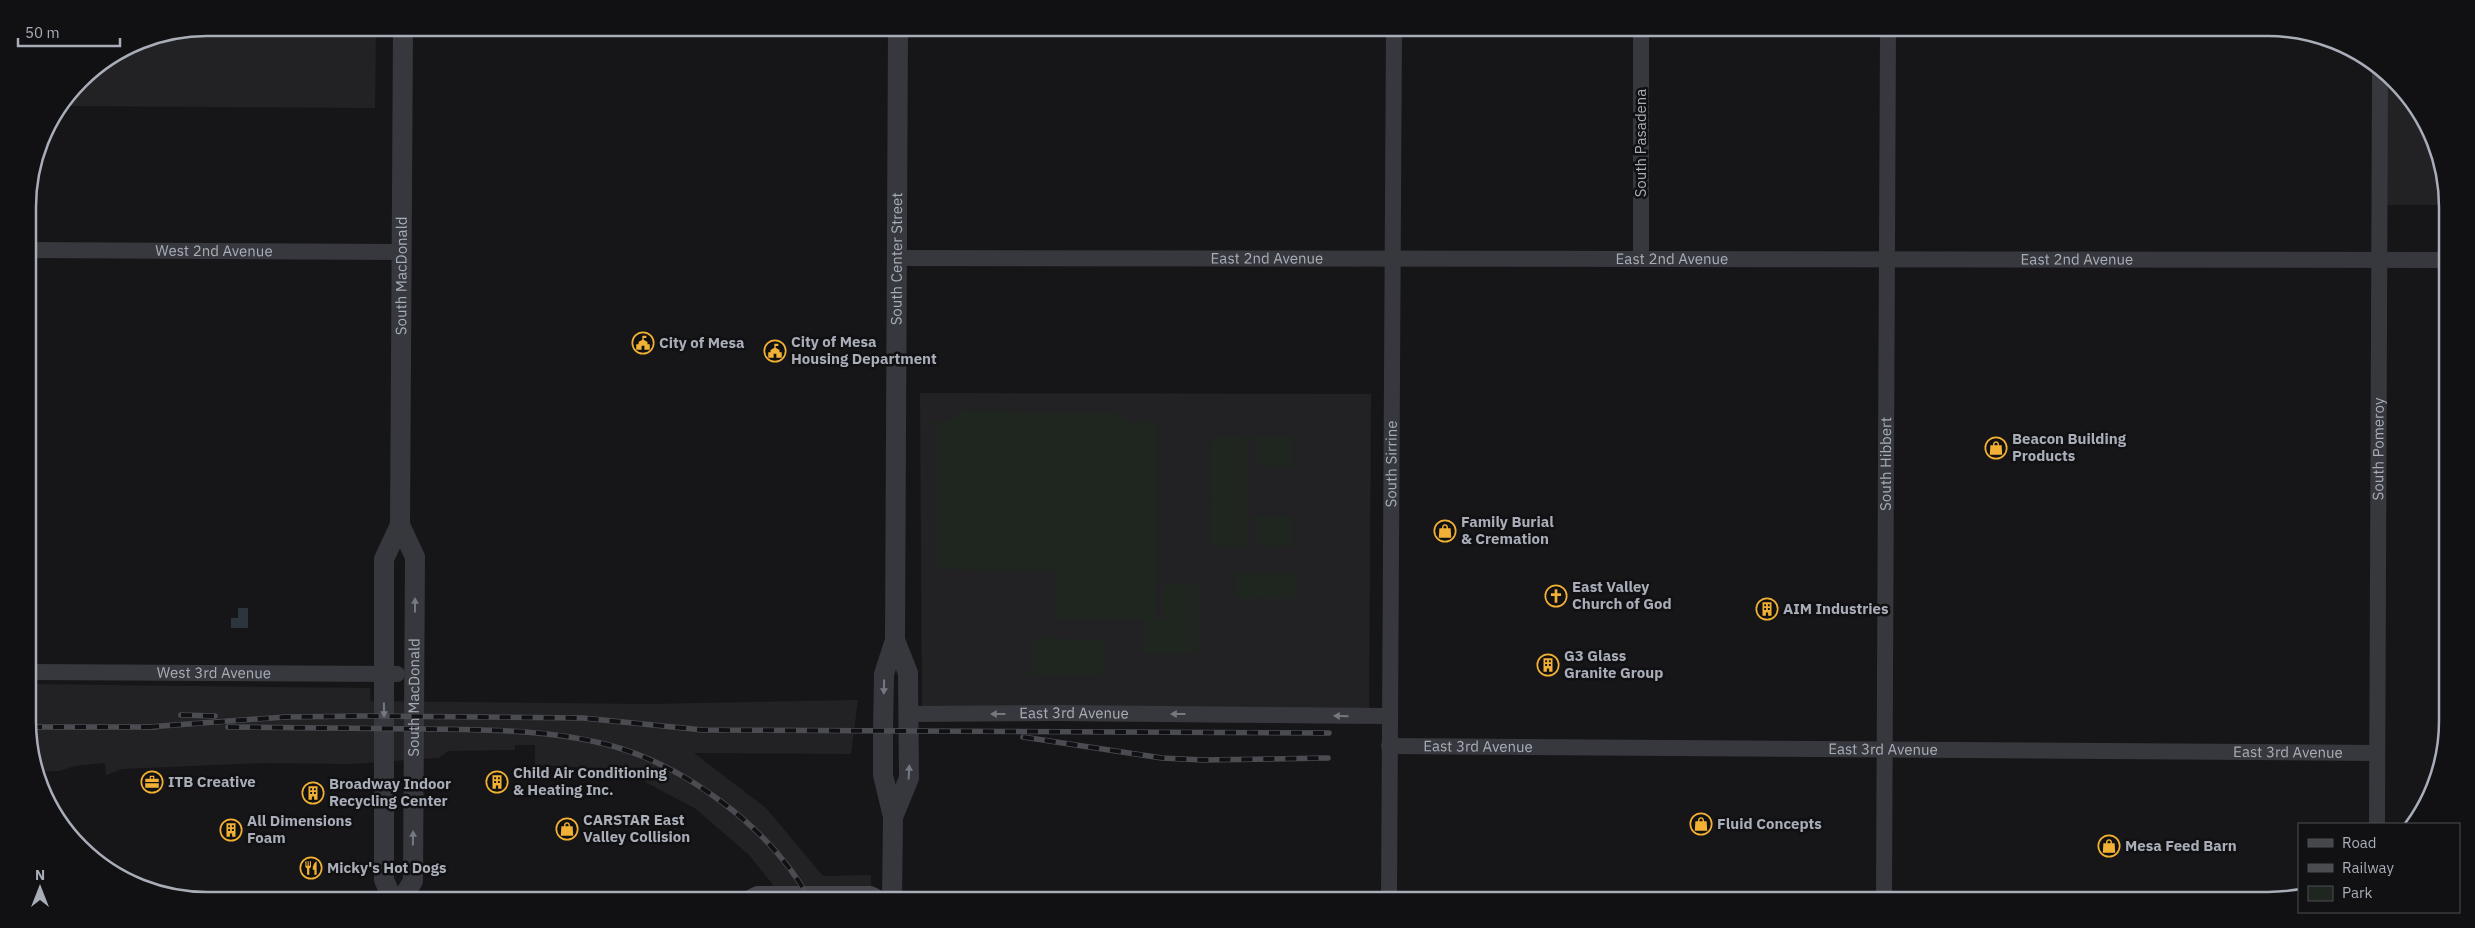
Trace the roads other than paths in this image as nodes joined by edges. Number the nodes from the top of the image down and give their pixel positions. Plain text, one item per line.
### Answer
1 (1394, 36) edge
2 (1641, 36) edge
3 (1888, 36) edge
4 (403, 37) edge
5 (898, 37) edge
6 (2380, 79) edge
7 (37, 250) edge
8 (400, 252) junction
9 (897, 258) junction
10 (1393, 259) junction
11 (1641, 259) junction
12 (1887, 260) junction
13 (2379, 260) junction
14 (2439, 260) edge
15 (400, 525) junction
16 (895, 640) junction
17 (36, 672) edge
18 (391, 674) junction
19 (909, 714) junction
20 (1389, 716) junction
21 (1389, 746) junction
22 (1884, 748) junction
23 (2377, 753) junction
24 (893, 817) junction
25 (2377, 823) edge
26 (1389, 891) edge
27 (1884, 891) edge
28 (389, 892) edge
29 (406, 892) edge
30 (892, 892) edge

1 - 10 street, South Sirrine
2 - 11 street, South Pasadena
3 - 12 street, South Hibbert
4 - 8 street, South MacDonald
5 - 9 street, South Center Street
6 - 13 street, South Pomeroy
7 - 8 street, West 2nd Avenue
8 - 15 street, South MacDonald
9 - 10 street, East 2nd Avenue
9 - 16 street, South Center Street
10 - 11 street, East 2nd Avenue
10 - 20 street, South Sirrine
11 - 12 street, East 2nd Avenue
12 - 13 street, East 2nd Avenue
12 - 22 street, South Hibbert
13 - 14 street, East 2nd Avenue
13 - 23 street, South Pomeroy
15 - 18 street, South MacDonald
29 -> 15 street, South MacDonald
16 - 19 street, South Center Street
16 -> 24 street, South Center Street
17 - 18 street, West 3rd Avenue
18 -> 28 street, South MacDonald
20 -> 19 street, East 3rd Avenue
24 -> 19 street, South Center Street
20 - 21 street, South Sirrine
21 - 22 street, East 3rd Avenue
21 - 26 street, South Sirrine
22 - 23 street, East 3rd Avenue
22 - 27 street, South Hibbert
23 - 25 street, South Pomeroy
24 - 30 street, South Center Street

